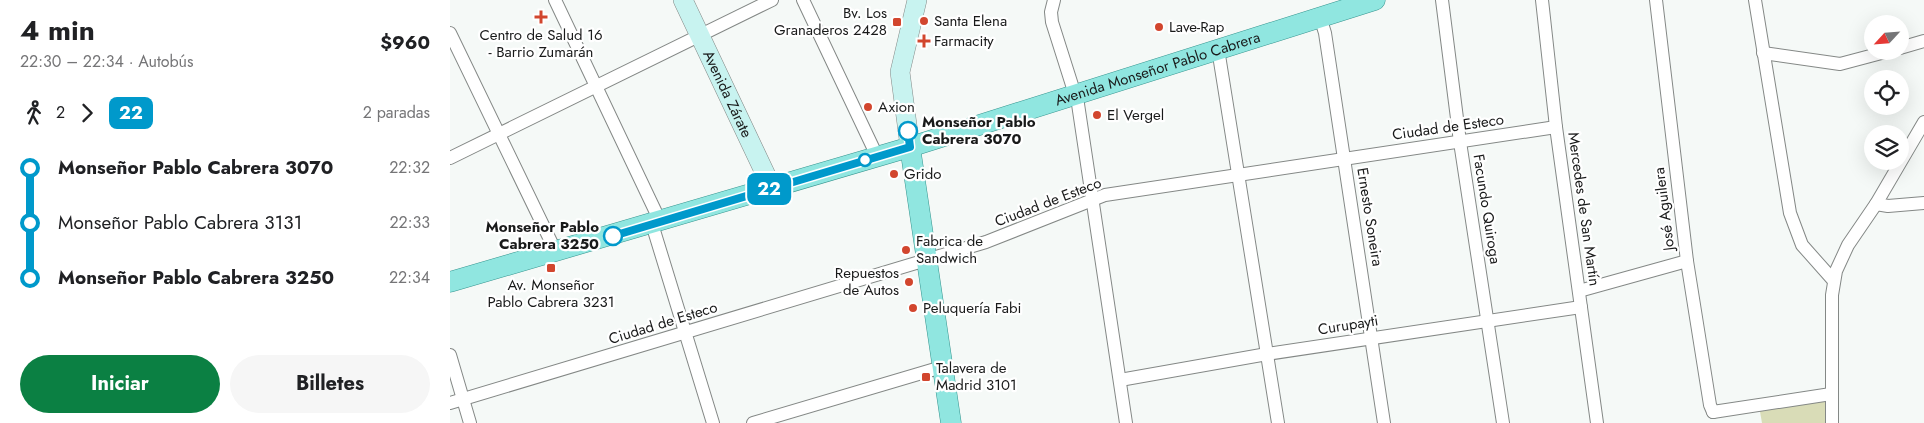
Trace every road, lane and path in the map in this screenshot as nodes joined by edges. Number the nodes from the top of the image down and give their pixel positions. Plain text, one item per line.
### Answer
1 (555, 0) edge
2 (683, 0) edge
3 (772, 0) edge
4 (803, 0) edge
5 (917, 0) edge
6 (1054, 0) edge
7 (1375, 0) edge
8 (1442, 0) edge
9 (1542, 0) edge
10 (1656, 0) edge
11 (1755, 0) edge
12 (1320, 17) junction
13 (450, 33) edge
14 (700, 36) junction
15 (1924, 41) edge
16 (1909, 45) edge
17 (1218, 50) junction
18 (1763, 53) junction
19 (1864, 58) edge
20 (597, 87) junction
21 (1075, 94) junction
22 (1924, 122) edge
23 (1556, 127) junction
24 (500, 134) junction
25 (1460, 142) junction
26 (910, 147) junction
27 (877, 156) junction
28 (450, 158) edge
29 (1345, 159) junction
30 (1239, 175) junction
31 (772, 188) junction
32 (1093, 200) junction
33 (1924, 203) edge
34 (1876, 204) junction
35 (656, 223) junction
36 (556, 252) junction
37 (927, 260) junction
38 (1687, 261) junction
39 (1834, 281) junction
40 (450, 282) edge
41 (1580, 291) junction
42 (1581, 307) junction
43 (1488, 321) junction
44 (686, 333) junction
45 (1372, 338) junction
46 (1267, 354) junction
47 (450, 355) edge
48 (942, 367) junction
49 (1120, 380) junction
50 (1832, 394) junction
51 (463, 399) junction
52 (450, 403) edge
53 (1713, 417) edge
54 (1124, 422) edge
55 (470, 423) edge
56 (713, 423) edge
57 (753, 423) edge
58 (951, 423) edge
59 (1278, 423) edge
60 (1384, 423) edge
61 (1503, 423) edge
62 (1597, 423) edge
63 (1832, 423) edge

1 - 20 street
2 - 14 street, Avenida Zárate
3 - 14 street
4 - 27 street
5 - 26 street
6 - 21 street
7 - 12 main road, Avenida Monseñor Pablo Cabrera
8 - 25 street, Facundo Quiroga
9 - 23 street, Mercedes de San Martín
10 - 38 street, José Aguilera
11 - 18 street
12 - 17 main road, Avenida Monseñor Pablo Cabrera
12 - 29 street, Ernesto Soneira
13 - 24 street
14 - 20 street
14 - 31 street, Avenida Zárate
15 - 16 street
17 - 21 main road, Avenida Monseñor Pablo Cabrera
17 - 30 street
18 - 19 street
18 - 39 street
20 - 24 street
20 - 35 street
21 - 26 main road, Avenida Monseñor Pablo Cabrera
21 - 32 street
22 - 34 street
23 - 25 street, Ciudad de Esteco
23 - 41 street, Mercedes de San Martín
24 - 28 street
24 - 36 street
25 - 29 street, Ciudad de Esteco
25 - 43 street, Facundo Quiroga
26 - 27 main road, Avenida Monseñor Pablo Cabrera
26 - 37 main road
27 - 31 main road, Avenida Monseñor Pablo Cabrera
29 - 30 street, Ciudad de Esteco
29 - 45 street, Ernesto Soneira
30 - 32 street, Ciudad de Esteco
30 - 46 street
31 - 35 main road, Avenida Monseñor Pablo Cabrera
32 - 37 street, Ciudad de Esteco
32 - 49 street
33 - 34 street
34 - 39 street
35 - 36 main road, Avenida Monseñor Pablo Cabrera
35 - 44 street
36 - 40 main road, Avenida Monseñor Pablo Cabrera
37 - 44 street, Ciudad de Esteco
37 - 48 main road
38 - 41 street
38 - 53 street, José Aguilera
39 - 50 street
41 - 42 street, Mercedes de San Martín
42 - 43 street, Curupayti
42 - 62 street, Mercedes de San Martín
43 - 45 street, Curupayti
43 - 61 street, Facundo Quiroga
44 - 51 street, Ciudad de Esteco
44 - 56 street
45 - 46 street, Curupayti
45 - 60 street, Ernesto Soneira
46 - 49 street, Curupayti
46 - 59 street
47 - 51 street
48 - 57 street
48 - 58 main road
49 - 54 street
50 - 53 street
50 - 63 street
51 - 52 street, Ciudad de Esteco
51 - 55 street

